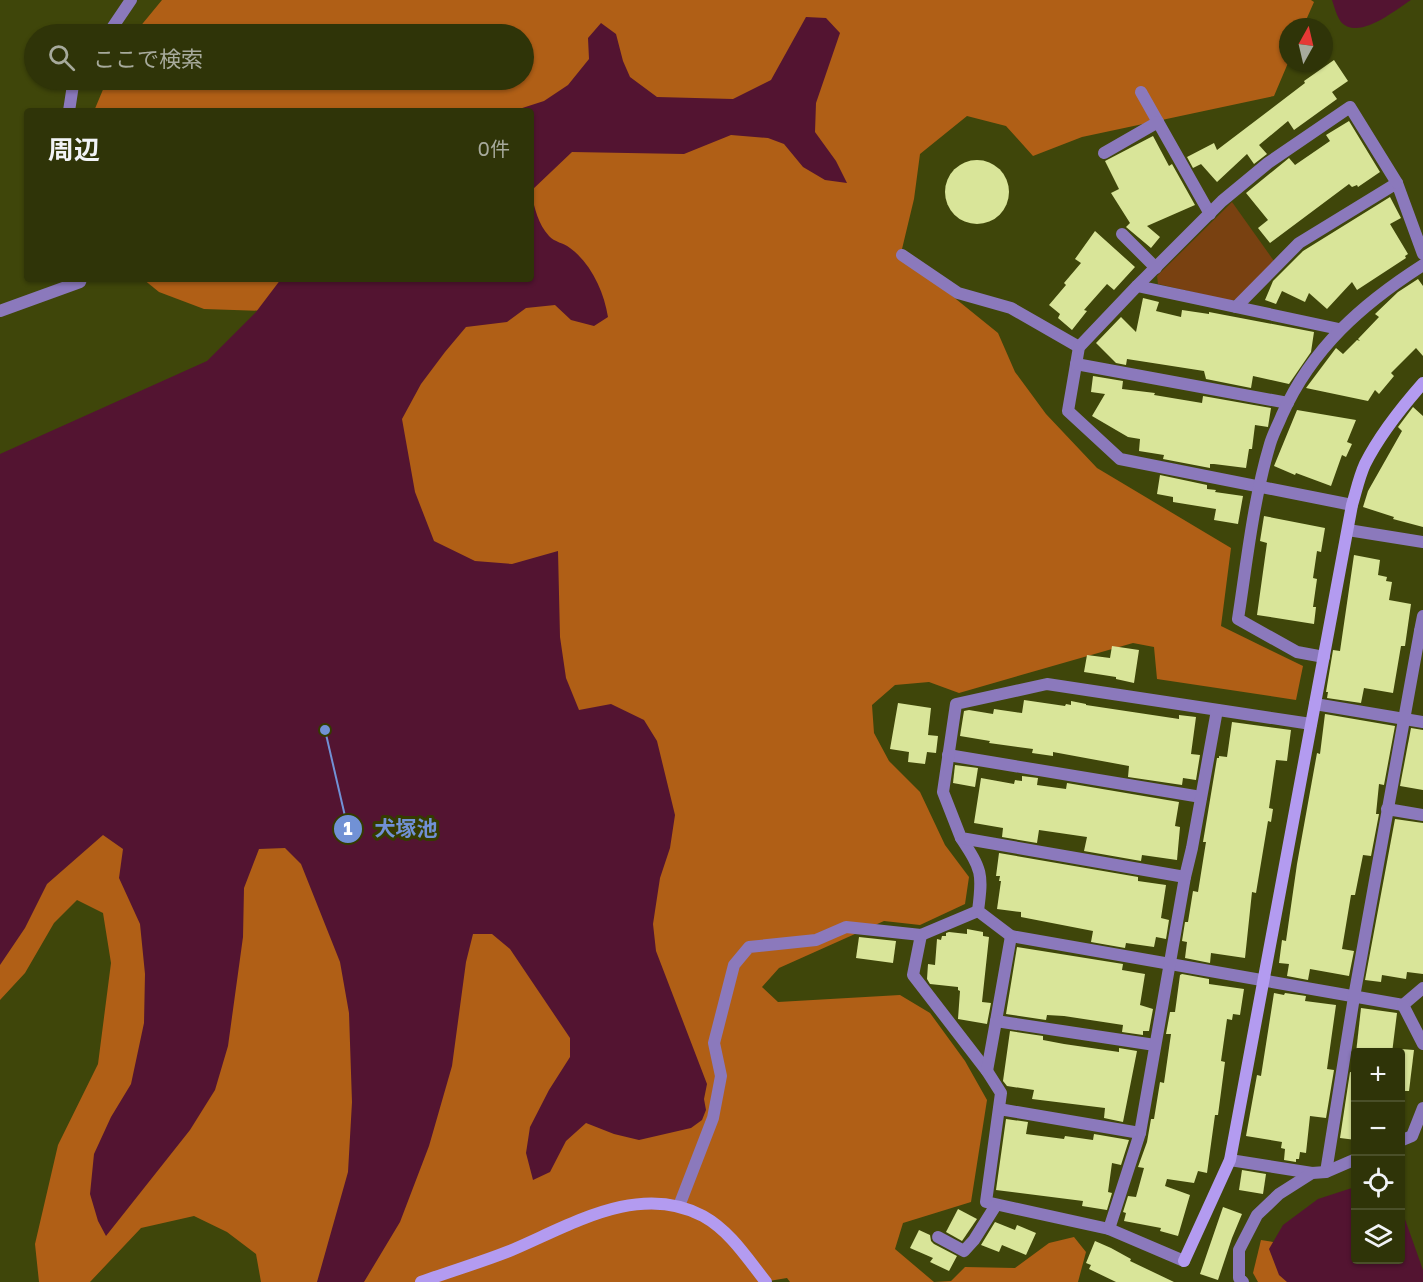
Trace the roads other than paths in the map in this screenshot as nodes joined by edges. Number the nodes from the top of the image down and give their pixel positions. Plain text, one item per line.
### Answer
1 (131, 0) edge
2 (115, 24) edge
3 (72, 90) edge
4 (1141, 92) dead end
5 (69, 108) edge
6 (1158, 122) junction
7 (1104, 153) dead end
8 (1397, 183) junction
9 (1210, 214) junction
10 (1122, 234) dead end
11 (1423, 254) edge
12 (902, 255) dead end
13 (1423, 265) edge
14 (1156, 268) junction
15 (80, 282) edge
16 (1137, 286) junction
17 (1236, 307) junction
18 (0, 311) edge
19 (1340, 329) junction
20 (1079, 346) junction
21 (1076, 364) junction
22 (1423, 382) edge
23 (1288, 403) junction
24 (1259, 488) junction
25 (1352, 505) junction
26 (1348, 530) junction
27 (1423, 542) edge
28 (1423, 616) edge
29 (1422, 632) edge
30 (1324, 657) junction
31 (1315, 704) junction
32 (1217, 710) junction
33 (1404, 718) junction
34 (1423, 722) edge
35 (1311, 724) junction
36 (948, 755) junction
37 (1202, 797) junction
38 (1387, 809) junction
39 (1423, 815) edge
40 (961, 838) junction
41 (1185, 876) junction
42 (978, 911) junction
43 (921, 935) junction
44 (1011, 936) junction
45 (1170, 963) junction
46 (1264, 980) junction
47 (1423, 988) edge
48 (1354, 998) junction
49 (1403, 1005) junction
50 (996, 1021) junction
51 (1423, 1044) edge
52 (1155, 1045) junction
53 (987, 1071) junction
54 (1423, 1108) edge
55 (999, 1109) junction
56 (1140, 1133) junction
57 (1405, 1139) edge
58 (1230, 1160) junction
59 (1351, 1161) edge
60 (1326, 1172) junction
61 (1312, 1173) junction
62 (996, 1205) junction
63 (679, 1206) junction
64 (1109, 1229) junction
65 (938, 1237) dead end
66 (421, 1282) edge
67 (766, 1282) edge
68 (1243, 1282) edge

1 - 2 street
3 - 5 street
4 - 6 street
6 - 7 street
6 - 9 street
8 - 9 street
8 - 11 street
8 - 17 street
9 - 14 street
10 - 14 street
12 - 20 street
13 - 19 street
14 - 16 street
15 - 18 street
16 - 17 street
16 - 20 street
17 - 19 street
19 - 23 street
20 - 21 street
21 - 23 street
21 - 24 street
22 - 25 street
23 - 24 street
24 - 25 street
24 - 30 street
25 - 26 street
26 - 27 street
26 - 30 street
28 - 29 street
29 - 33 street
30 - 31 street
31 - 33 street
31 - 35 street
32 - 35 street
32 - 36 street
32 - 37 street
33 - 34 street
33 - 38 street
35 - 46 street
36 - 37 street
36 - 40 street
37 - 41 street
38 - 39 street
38 - 48 street
40 - 41 street
40 - 42 street
41 - 45 street
42 - 43 street
42 - 44 street
43 - 53 street
43 - 63 street
44 - 45 street
44 - 50 street
45 - 46 street
45 - 52 street
46 - 48 street
46 - 58 street
47 - 49 street
48 - 49 street
48 - 60 street
49 - 51 street
50 - 52 street
50 - 53 street
52 - 56 street
53 - 55 street
54 - 57 street
55 - 56 street
55 - 62 street
56 - 64 street
58 - 61 street
58 - 64 street
59 - 60 street
60 - 61 street
61 - 68 street
62 - 64 street
62 - 65 street
63 - 66 street
63 - 67 street

